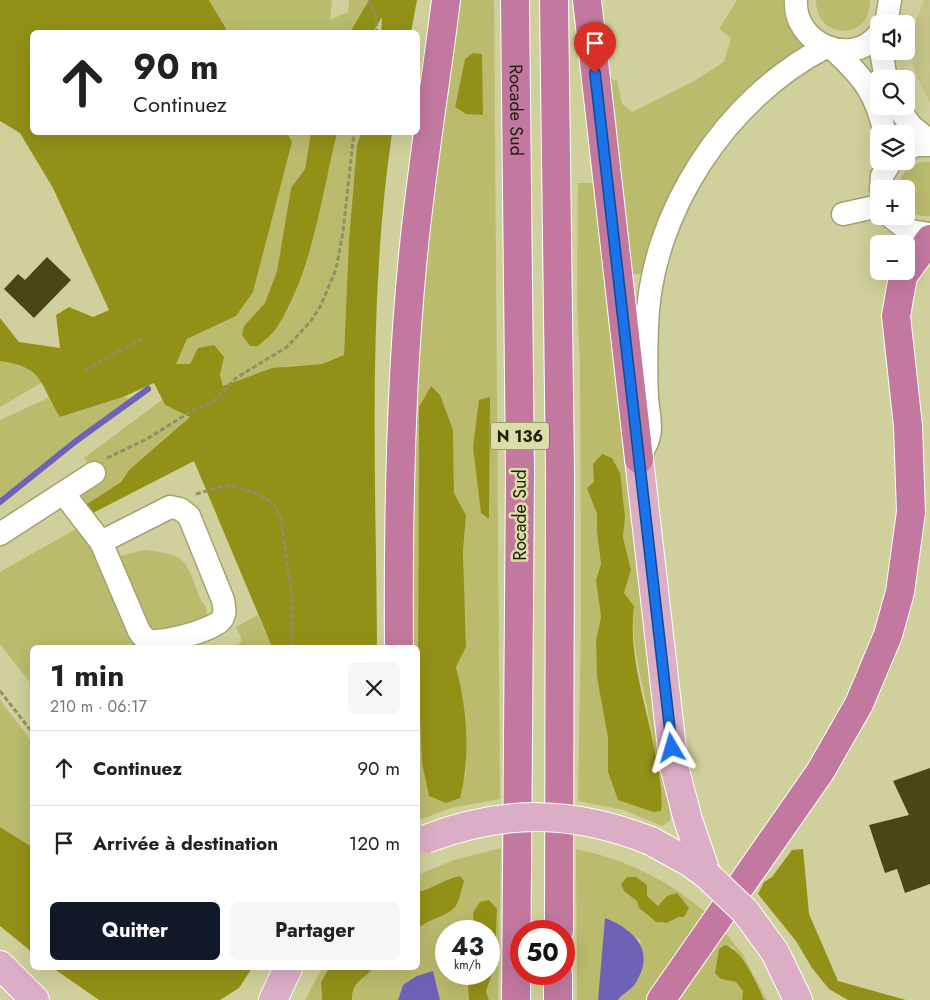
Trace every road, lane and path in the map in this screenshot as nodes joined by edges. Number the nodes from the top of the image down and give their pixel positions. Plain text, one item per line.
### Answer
1 (369, 0) edge
2 (446, 0) edge
3 (514, 0) edge
4 (554, 0) edge
5 (587, 0) edge
6 (796, 0) edge
7 (890, 0) edge
8 (888, 15) edge
9 (377, 30) edge
10 (870, 40) edge
11 (830, 49) junction
12 (903, 115) edge
13 (883, 125) edge
14 (354, 135) edge
15 (930, 143) edge
16 (915, 147) edge
17 (870, 208) edge
18 (844, 214) dead end
19 (901, 225) edge
20 (930, 234) edge
21 (930, 239) edge
22 (145, 337) dead end
23 (86, 370) dead end
24 (639, 459) junction
25 (94, 474) joint
26 (64, 494) junction
27 (170, 507) junction
28 (0, 534) edge
29 (101, 542) junction
30 (292, 645) edge
31 (399, 645) edge
32 (0, 691) edge
33 (30, 729) edge
34 (422, 841) edge
35 (707, 875) junction
36 (559, 920) edge
37 (0, 966) edge
38 (287, 970) edge
39 (558, 985) edge
40 (799, 999) edge
41 (36, 1000) edge
42 (273, 1000) edge
43 (516, 1000) edge
44 (558, 1000) edge
45 (661, 1000) edge

1 - 9 path
2 - 31 highway
3 - 43 highway, Rocade Sud / N 136
4 - 36 highway, N 136
5 - 24 highway
6 - 11 street
7 - 8 street
10 - 11 street
11 - 13 street
11 - 24 street
12 - 15 street
14 - 25 path
15 - 16 street
17 - 18 street
19 - 20 street
21 - 45 highway
22 - 23 path
24 - 35 main road
25 - 26 street
26 - 28 street
26 - 29 street
27 - 29 street
27 - 29 street
27 - 30 path
32 - 33 path
34 - 35 main road, bridge
35 - 40 main road, bridge
37 - 41 main road
38 - 42 main road
39 - 44 highway

